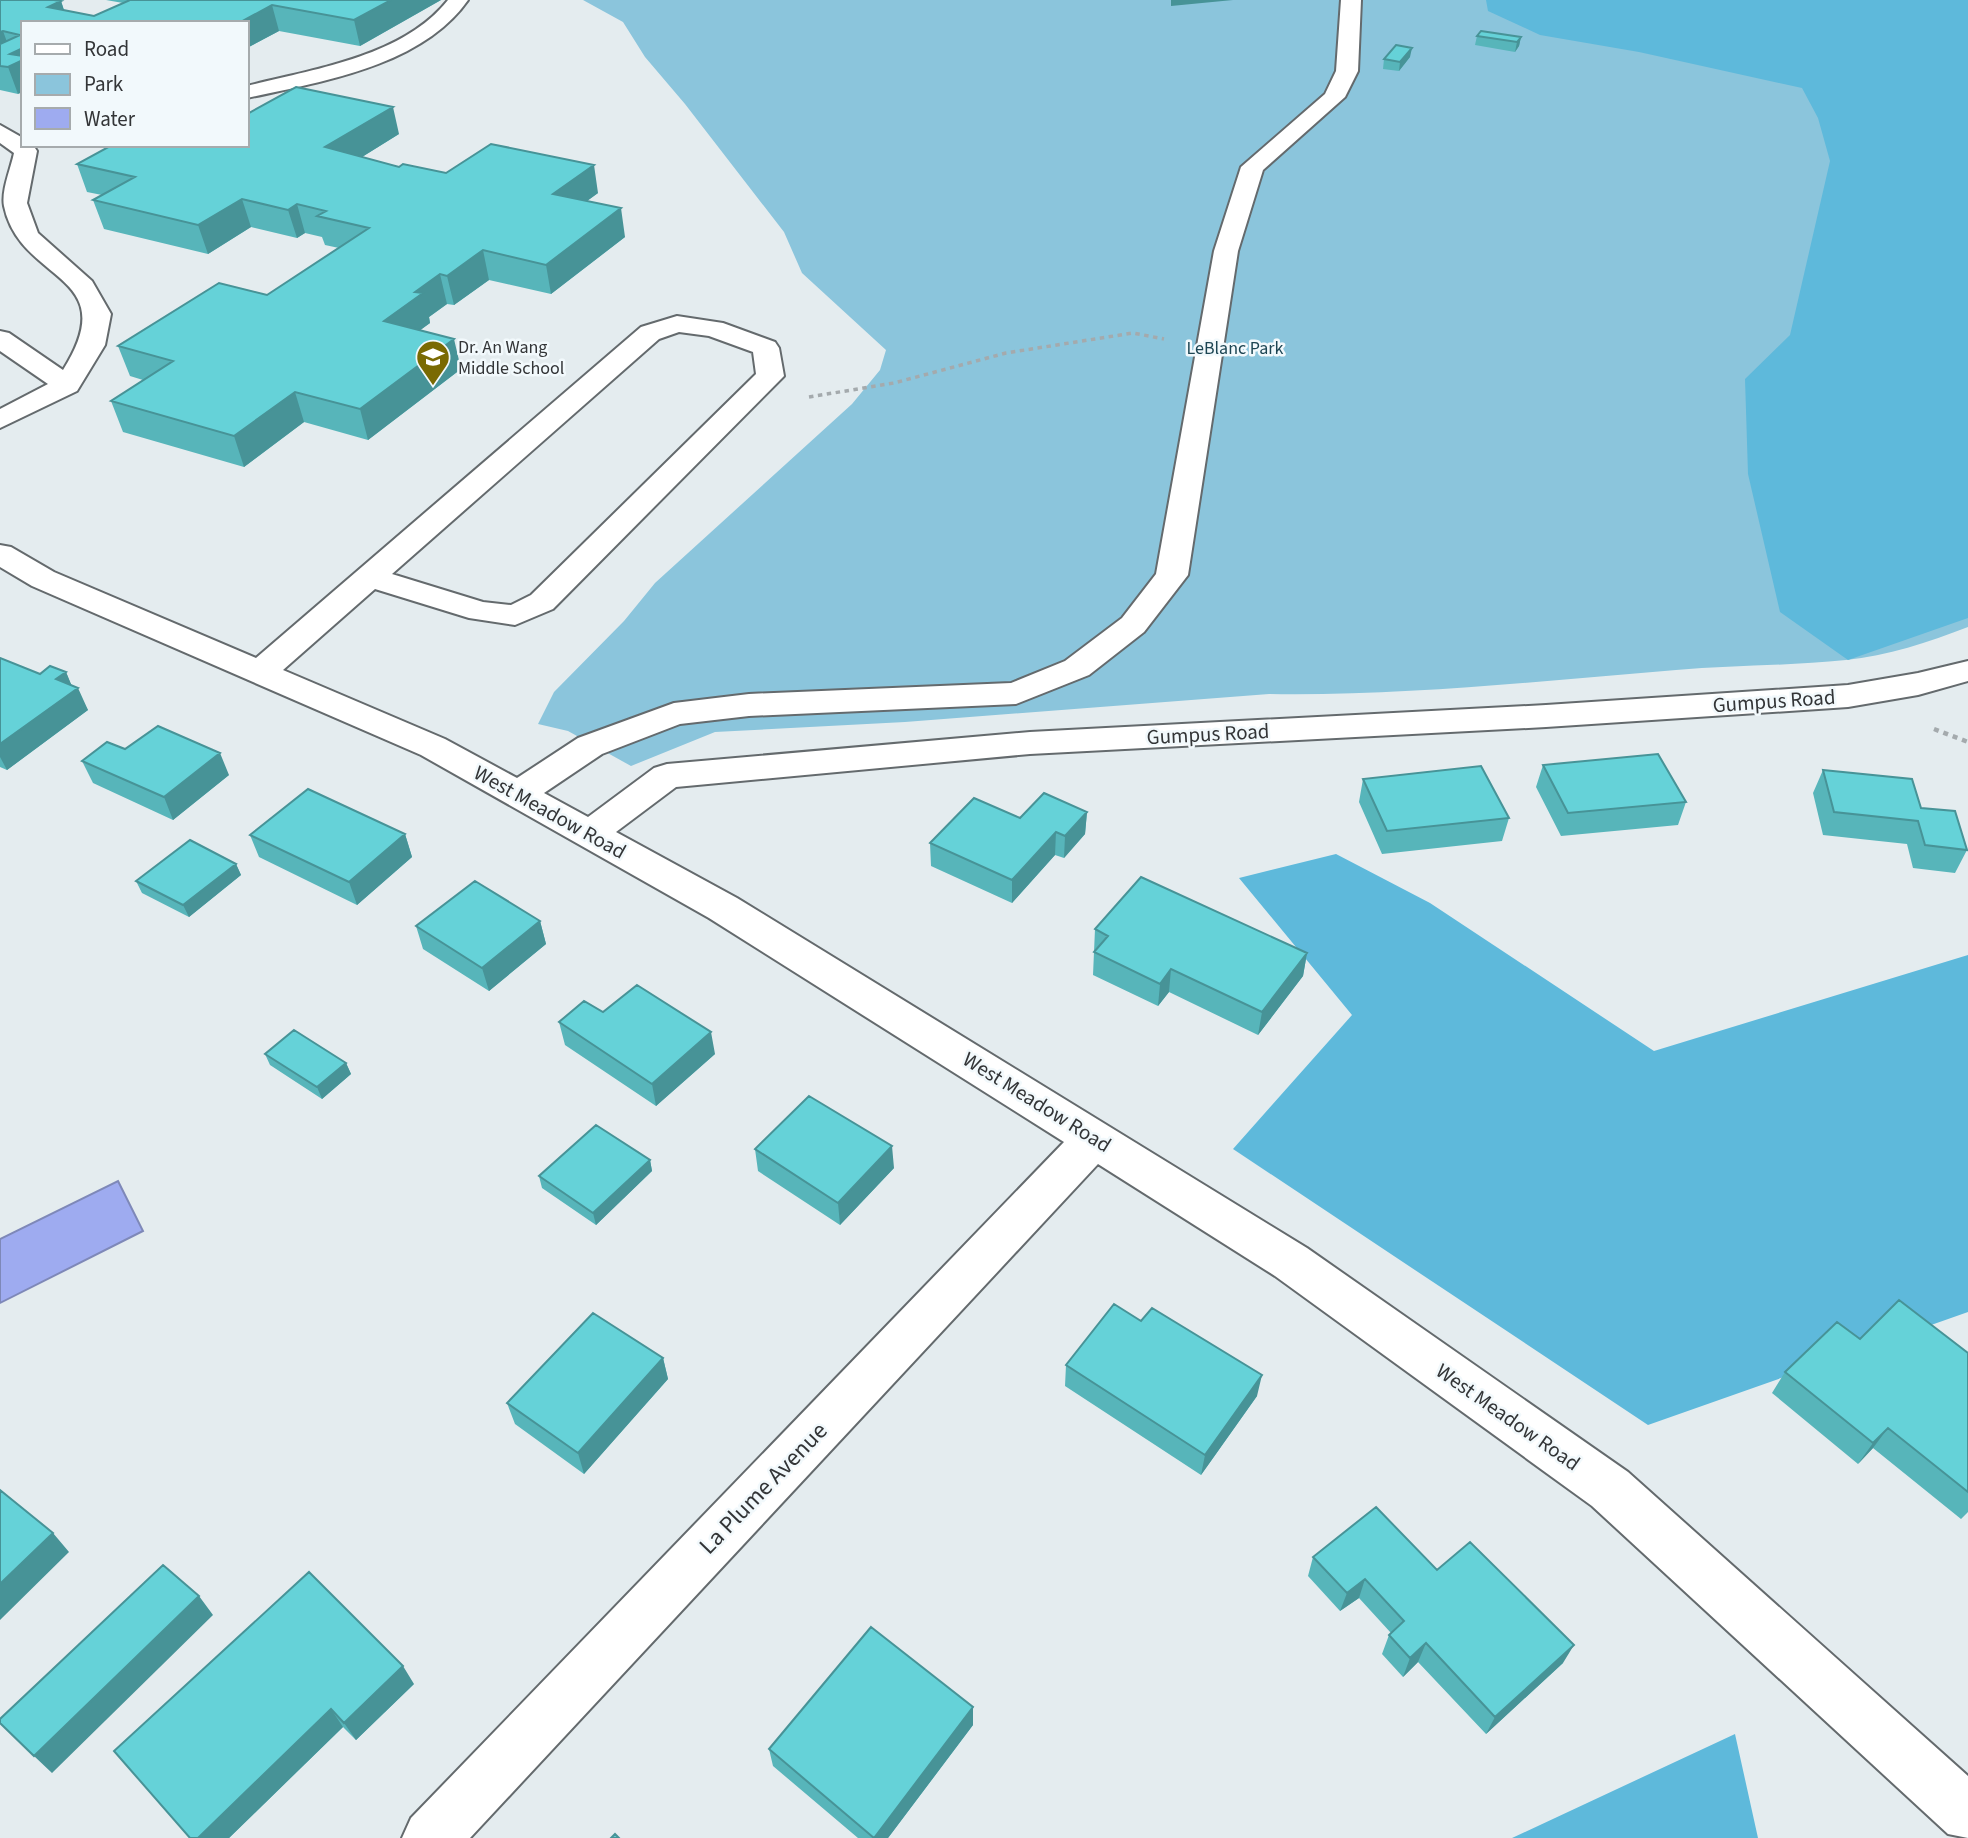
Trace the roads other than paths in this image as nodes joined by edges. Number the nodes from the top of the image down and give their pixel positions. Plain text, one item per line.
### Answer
1 (458, 0) edge
2 (1351, 0) edge
3 (248, 92) edge
4 (0, 132) edge
5 (21, 141) edge
6 (37, 148) edge
7 (0, 339) edge
8 (67, 385) junction
9 (0, 420) edge
10 (0, 554) edge
11 (369, 577) junction
12 (262, 671) junction
13 (1968, 671) edge
14 (518, 794) junction
15 (588, 835) junction
16 (1095, 1138) junction
17 (1968, 1814) edge
18 (431, 1838) edge

1 - 3 street
2 - 14 street
4 - 5 street
6 - 8 street
7 - 8 street
8 - 9 street
10 - 12 street, West Meadow Road
11 - 11 street
11 - 12 street
12 - 14 street, West Meadow Road
13 - 15 street, Gumpus Road
14 - 15 street, West Meadow Road
15 - 16 street, West Meadow Road
16 - 17 street, West Meadow Road
16 - 18 street, La Plume Avenue

